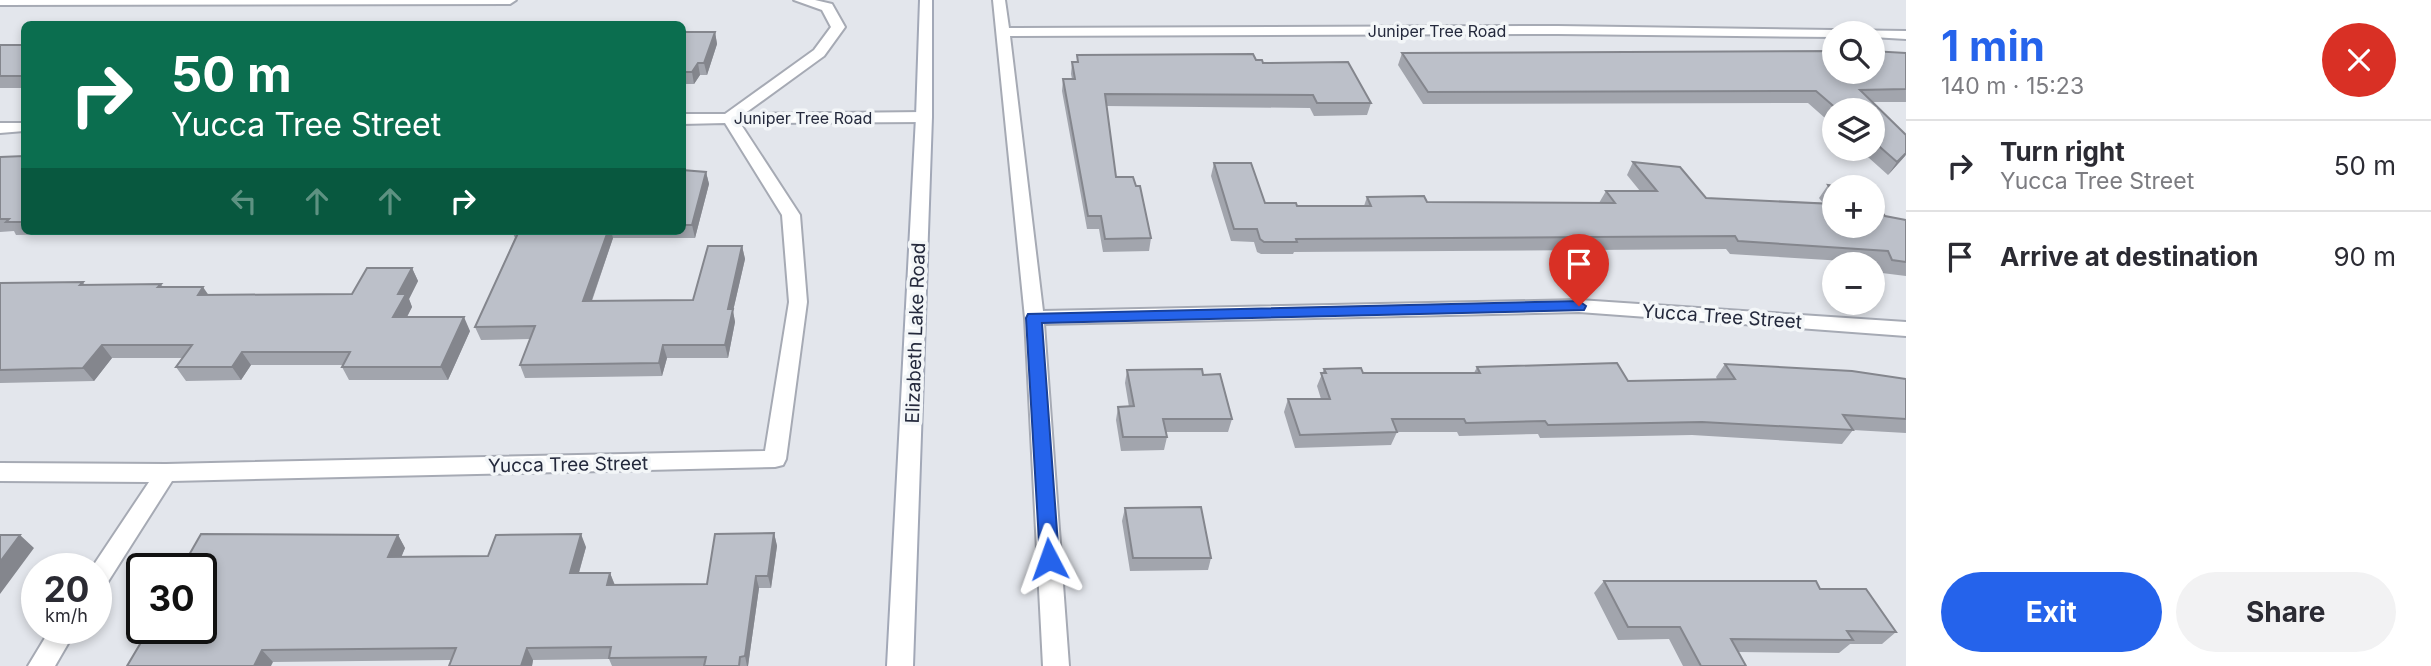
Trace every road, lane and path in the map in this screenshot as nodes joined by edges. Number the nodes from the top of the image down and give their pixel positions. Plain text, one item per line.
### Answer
1 (510, 0) edge
2 (800, 0) edge
3 (926, 0) edge
4 (999, 0) edge
5 (0, 1) edge
6 (1002, 32) junction
7 (1822, 33) edge
8 (1885, 34) edge
9 (1906, 35) edge
10 (924, 117) junction
11 (729, 118) junction
12 (686, 119) edge
13 (21, 127) edge
14 (0, 128) edge
15 (1034, 318) junction
16 (1906, 329) edge
17 (0, 472) edge
18 (166, 473) junction
19 (112, 556) edge
20 (55, 644) edge
21 (41, 666) edge
22 (900, 666) edge
23 (1056, 666) edge

1 - 5 street
2 - 11 street
3 - 10 street, Elizabeth Lake Road
4 - 6 street
6 - 7 street, Juniper Tree Road
6 - 15 street
8 - 9 street, Juniper Tree Road
10 - 11 street, Juniper Tree Road
10 - 22 street, Elizabeth Lake Road
11 - 12 street, Juniper Tree Road
11 - 18 street, Yucca Tree Street
13 - 14 street
15 - 16 street, Yucca Tree Street
15 - 23 street
17 - 18 street, Yucca Tree Street
18 - 19 street
20 - 21 street

